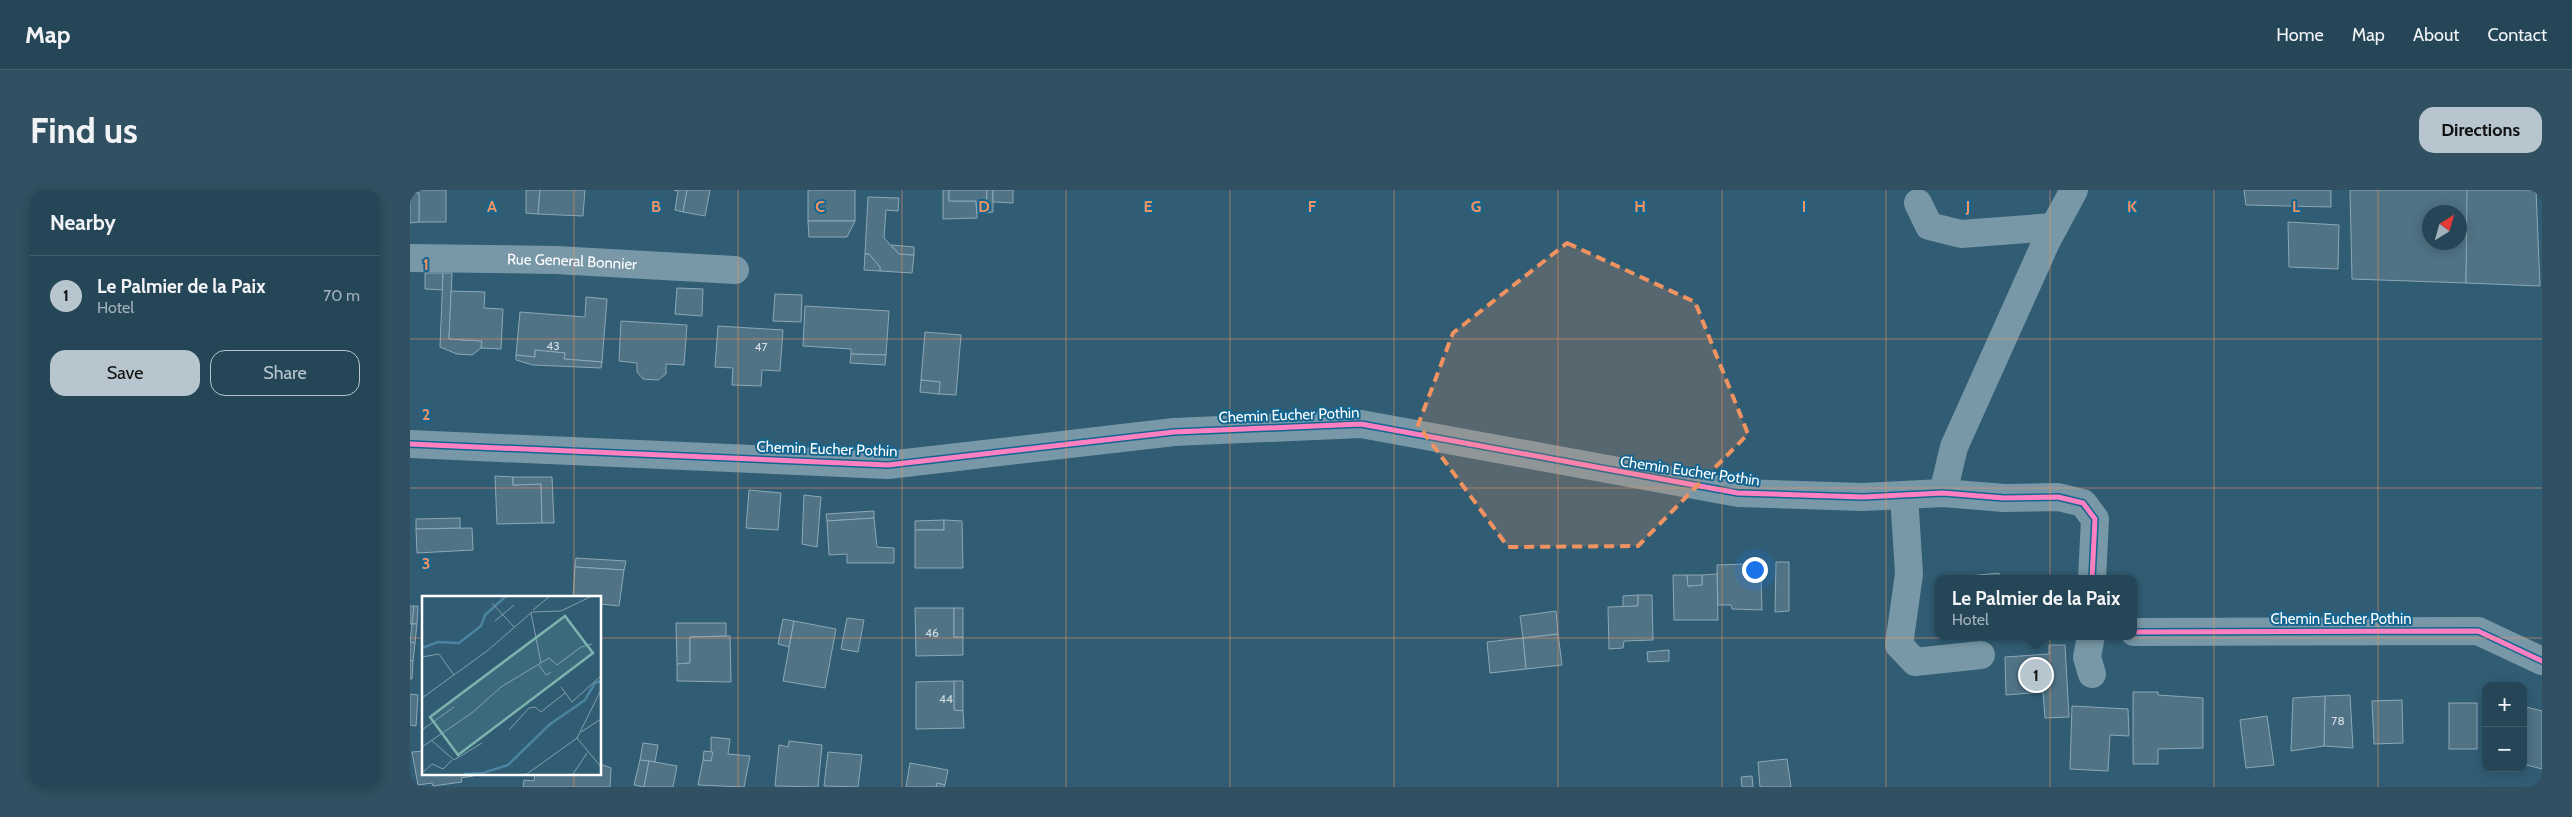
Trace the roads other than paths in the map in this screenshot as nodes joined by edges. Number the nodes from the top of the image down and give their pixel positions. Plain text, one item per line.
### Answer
1 (2074, 190) edge
2 (1918, 203) dead end
3 (2054, 227) junction
4 (410, 258) edge
5 (736, 270) dead end
6 (410, 444) edge
7 (1943, 493) junction
8 (1904, 495) junction
9 (2092, 575) edge
10 (2137, 632) edge
11 (2090, 640) edge
12 (1981, 655) dead end
13 (2542, 661) edge
14 (2092, 674) dead end

1 - 3 street
2 - 3 street
3 - 7 street
4 - 5 street, Rue General Bonnier
6 - 8 street, Chemin Eucher Pothin
7 - 8 street, Chemin Eucher Pothin
7 - 9 street, Chemin Eucher Pothin
8 - 12 street
10 - 13 street, Chemin Eucher Pothin
11 - 14 street

